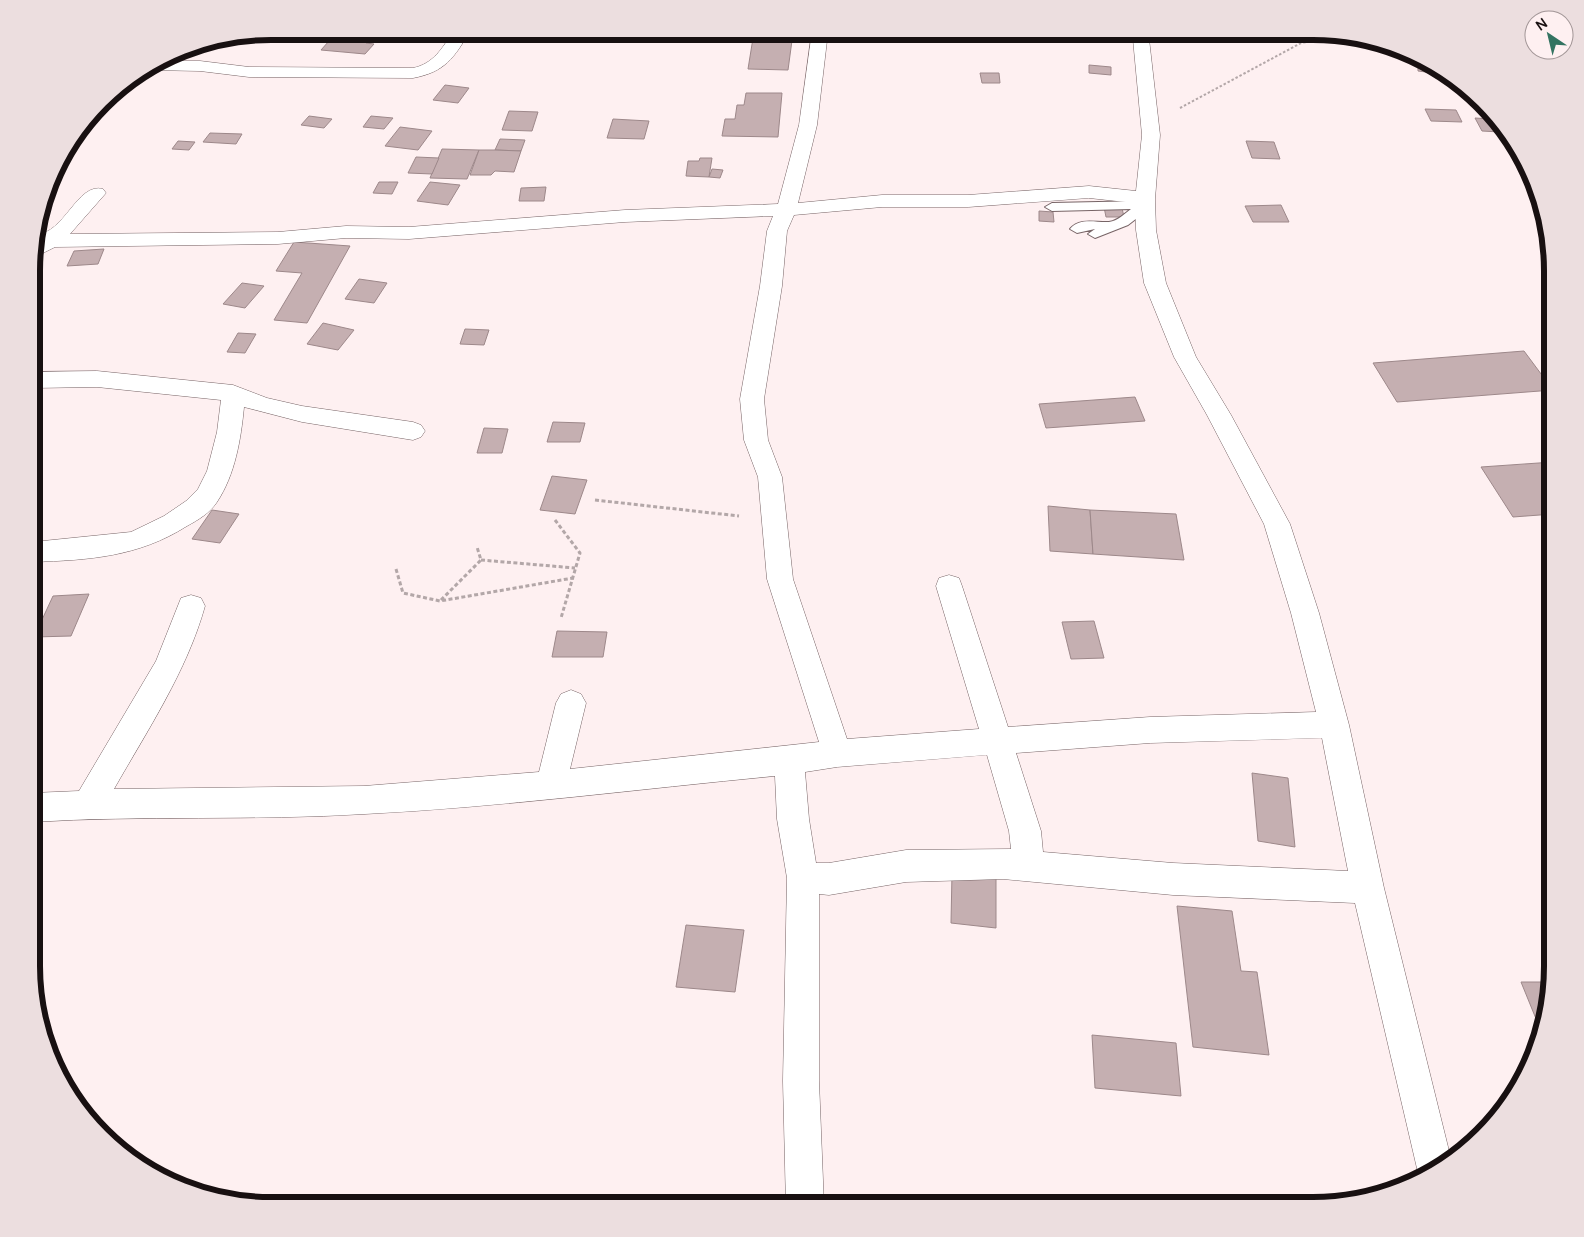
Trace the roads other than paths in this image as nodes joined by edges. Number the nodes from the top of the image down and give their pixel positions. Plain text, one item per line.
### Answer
1 (457, 40) edge
2 (819, 40) edge
3 (1140, 40) edge
4 (165, 66) edge
5 (96, 193) dead end
6 (1145, 202) junction
7 (1052, 207) dead end
8 (781, 220) junction
9 (1110, 226) junction
10 (1077, 229) dead end
11 (1096, 234) dead end
12 (42, 241) edge
13 (42, 242) edge
14 (40, 380) edge
15 (233, 392) junction
16 (413, 431) dead end
17 (40, 551) edge
18 (948, 586) dead end
19 (191, 606) dead end
20 (571, 703) dead end
21 (1334, 725) junction
22 (997, 741) junction
23 (837, 753) junction
24 (789, 761) junction
25 (551, 784) junction
26 (89, 803) junction
27 (40, 807) edge
28 (1029, 865) junction
29 (803, 878) junction
30 (1368, 888) junction
31 (1433, 1163) edge
32 (804, 1197) edge

1 - 4 street
2 - 8 street
3 - 6 street
5 - 12 street
6 - 7 lane
6 - 8 street
6 - 9 lane
6 - 21 street
8 - 13 street
8 - 23 street
9 - 10 lane
9 - 11 lane
14 - 15 street
15 - 16 street
15 - 17 street
18 - 22 street
19 - 26 street
20 - 25 street
21 - 22 street
21 - 30 street
22 - 23 street
22 - 28 street
23 - 24 street
24 - 25 street
24 - 29 street
25 - 26 street
26 - 27 street
28 - 29 street
28 - 30 street
29 - 32 street
30 - 31 street

